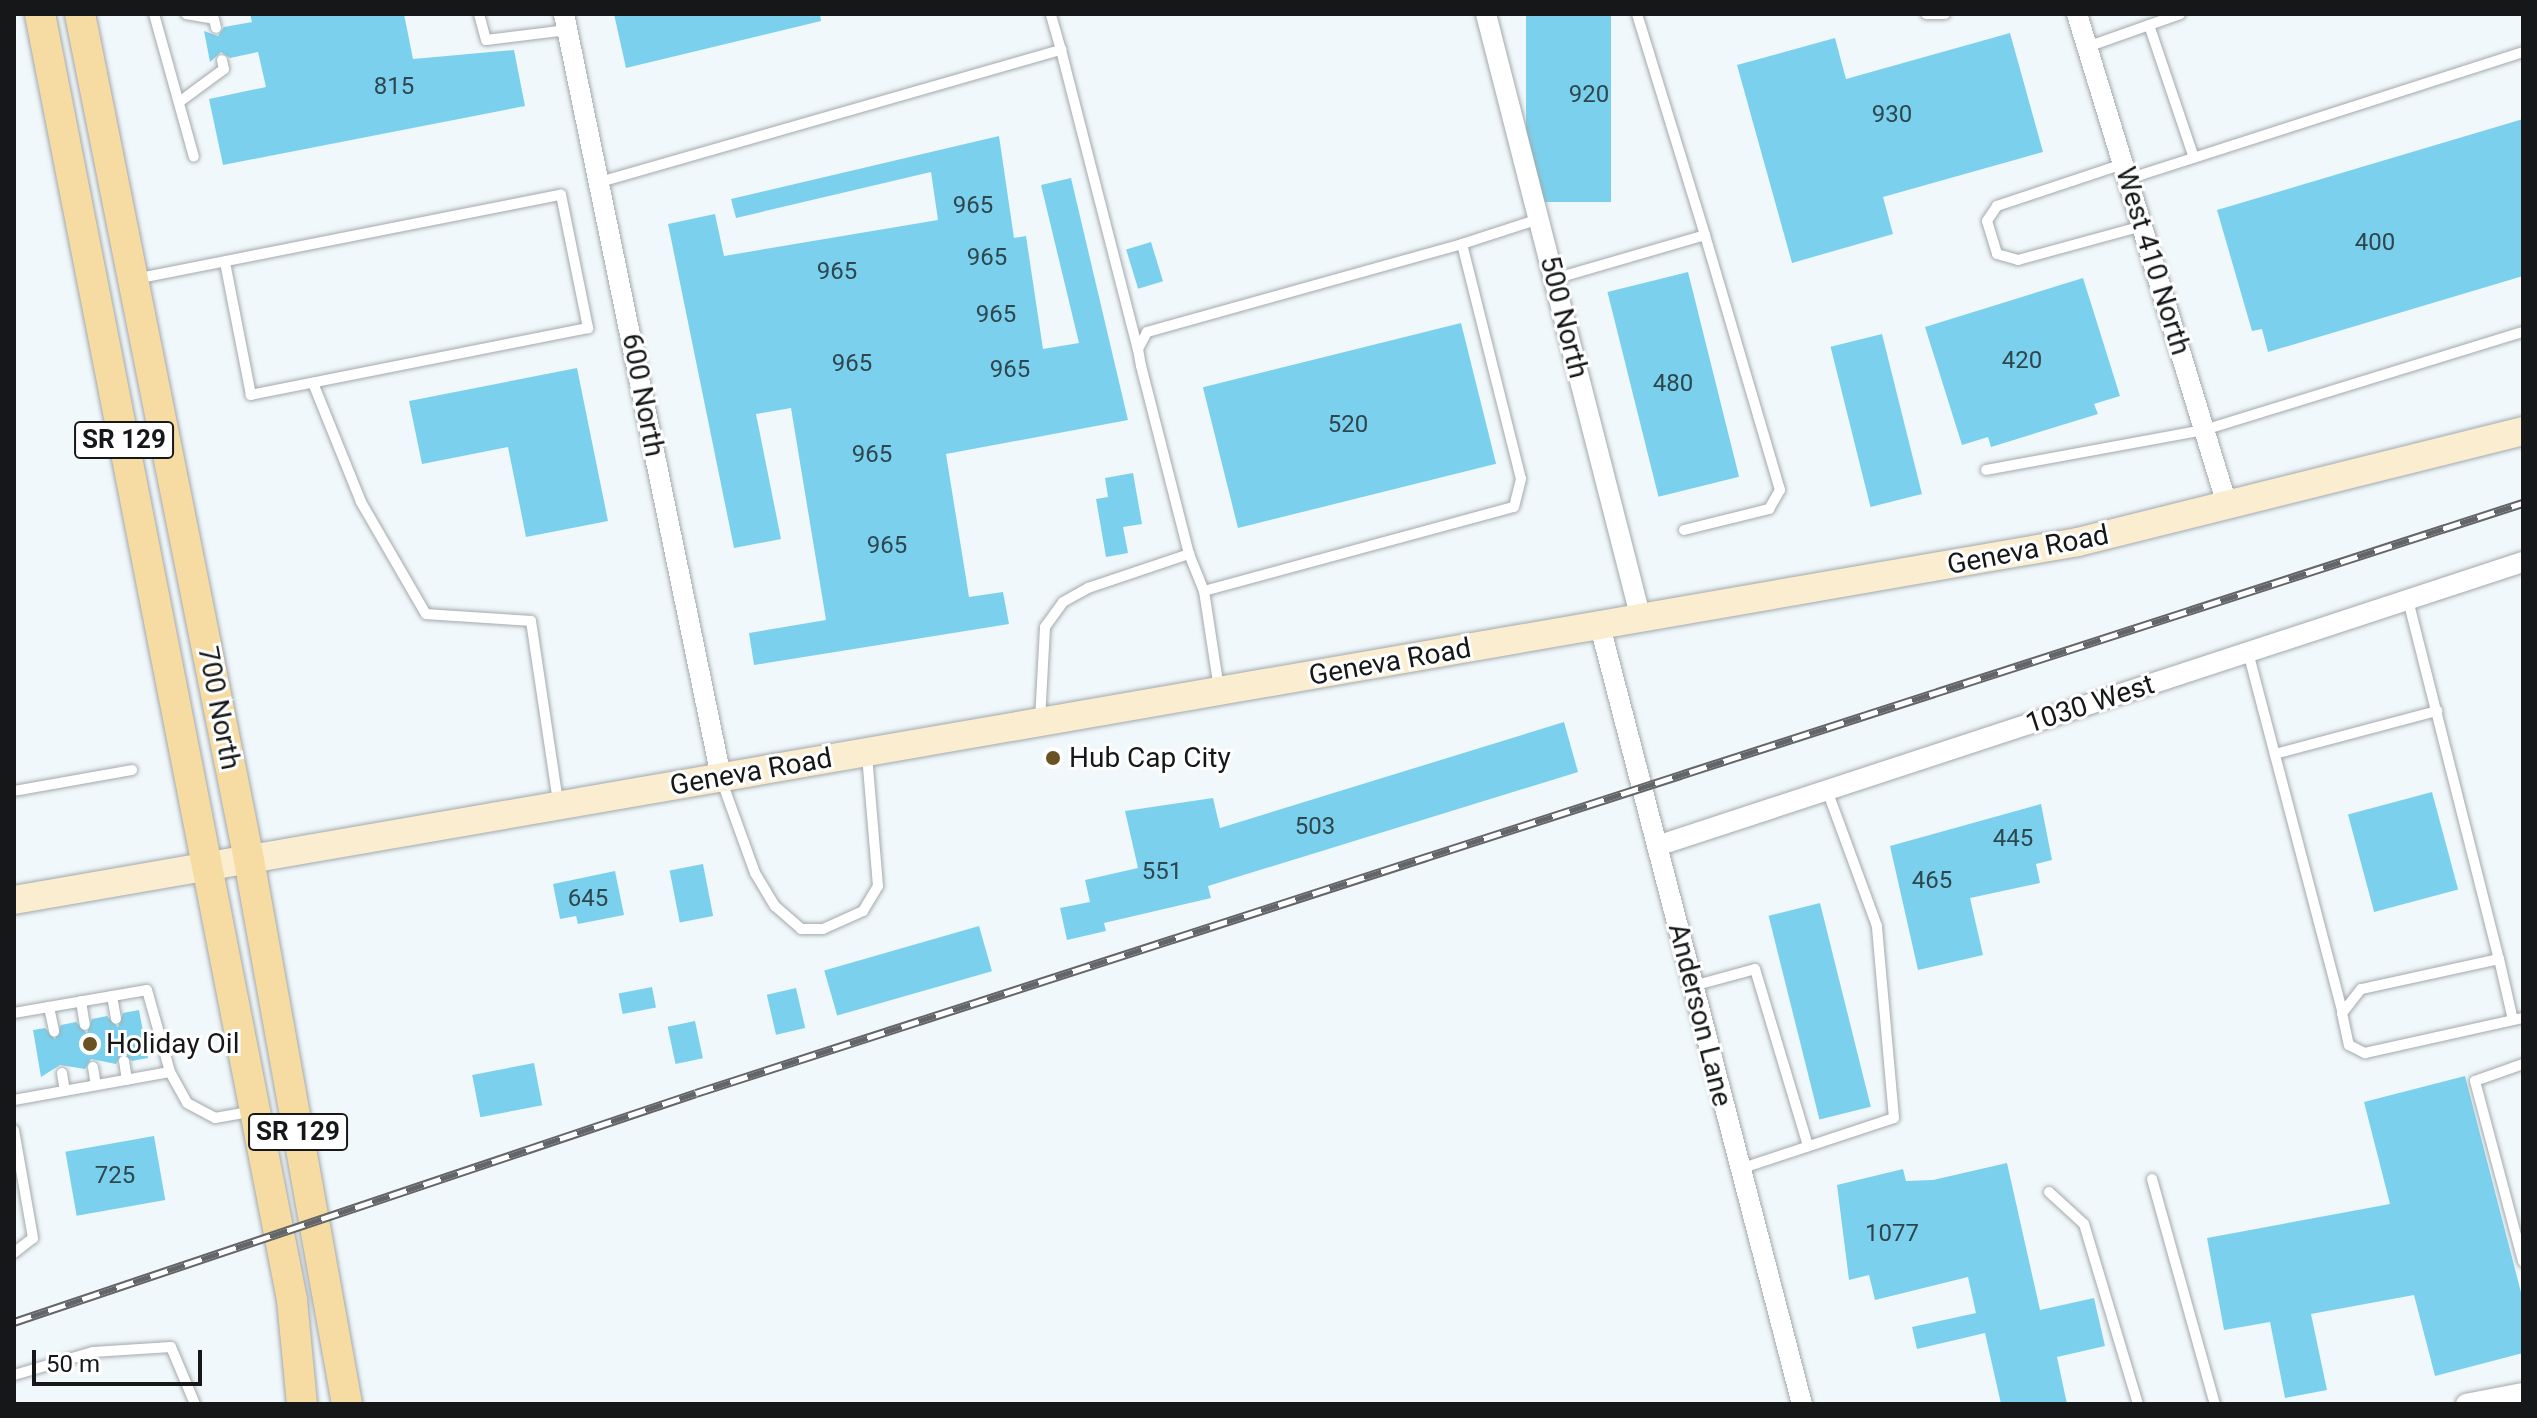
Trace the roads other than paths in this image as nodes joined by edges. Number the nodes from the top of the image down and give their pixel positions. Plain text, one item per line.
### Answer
1 (40, 14) edge
2 (80, 14) edge
3 (154, 14) edge
4 (186, 14) edge
5 (479, 14) edge
6 (1051, 14) edge
7 (1486, 14) edge
8 (1637, 14) edge
9 (1926, 14) edge
10 (1945, 14) edge
11 (2077, 14) edge
12 (2180, 14) edge
13 (565, 22) edge
14 (2149, 25) junction
15 (216, 28) dead end
16 (2087, 47) junction
17 (1061, 50) junction
18 (2523, 52) edge
19 (222, 60) dead end
20 (182, 100) junction
21 (194, 157) dead end
22 (2194, 158) junction
23 (2126, 172) junction
24 (600, 182) junction
25 (1539, 219) junction
26 (2142, 226) junction
27 (1705, 235) junction
28 (1462, 244) junction
29 (225, 263) junction
30 (1554, 279) junction
31 (133, 280) junction
32 (2523, 332) edge
33 (1138, 349) junction
34 (313, 383) junction
35 (2204, 430) junction
36 (2523, 431) edge
37 (1986, 470) dead end
38 (2228, 508) junction
39 (1684, 530) dead end
40 (1189, 554) junction
41 (2523, 562) edge
42 (1204, 591) junction
43 (2408, 600) junction
44 (1641, 619) junction
45 (1600, 626) junction
46 (2248, 652) junction
47 (1219, 691) junction
48 (2437, 711) junction
49 (1040, 722) junction
50 (866, 752) junction
51 (2275, 754) junction
52 (132, 770) dead end
53 (721, 777) junction
54 (1827, 790) junction
55 (14, 791) edge
56 (559, 805) junction
57 (1657, 846) junction
58 (249, 860) junction
59 (208, 866) junction
60 (14, 900) edge
61 (2499, 959) junction
62 (1693, 986) junction
63 (112, 996) junction
64 (81, 1001) junction
65 (49, 1007) junction
66 (14, 1013) edge
67 (2342, 1013) junction
68 (116, 1019) dead end
69 (2518, 1019) edge
70 (85, 1025) dead end
71 (54, 1031) dead end
72 (124, 1061) dead end
73 (2523, 1064) edge
74 (93, 1067) dead end
75 (170, 1072) junction
76 (62, 1073) dead end
77 (127, 1080) junction
78 (96, 1085) junction
79 (65, 1091) junction
80 (14, 1100) edge
81 (255, 1111) junction
82 (14, 1130) edge
83 (1808, 1146) junction
84 (1740, 1169) junction
85 (2152, 1179) dead end
86 (2049, 1192) dead end
87 (14, 1253) edge
88 (2523, 1262) edge
89 (14, 1375) edge
90 (2523, 1393) edge
91 (195, 1404) edge
92 (302, 1404) edge
93 (347, 1404) edge
94 (1802, 1404) edge
95 (2138, 1404) edge
96 (2215, 1404) edge
97 (2466, 1404) edge

1 - 59 main road, 700 North / SR 129
2 - 31 main road, 700 North / SR 129
3 - 20 lane
4 - 15 lane
5 - 13 lane
6 - 17 lane
7 - 25 street, 500 North
8 - 27 lane
9 - 10 lane
11 - 16 street, West 410 North
12 - 14 lane
13 - 24 street, 600 North
14 - 16 lane
14 - 22 lane
16 - 23 street, West 410 North
17 - 24 lane
17 - 33 lane
18 - 22 lane
19 - 20 lane
20 - 21 lane
22 - 23 lane
23 - 26 street, West 410 North
23 - 26 lane
24 - 53 street, 600 North
25 - 28 lane
25 - 30 street, 500 North
26 - 35 street, West 410 North
27 - 30 lane
27 - 39 lane
28 - 33 lane
28 - 42 lane
29 - 31 lane
29 - 34 lane
29 - 34 lane
30 - 44 street, 500 North
31 - 58 main road, 700 North / SR 129
32 - 35 lane
33 - 40 lane
34 - 56 lane
35 - 37 lane
35 - 38 street, West 410 North
36 - 38 main road, Geneva Road
38 - 44 main road, Geneva Road
40 - 42 lane
40 - 49 lane
41 - 43 street, 1030 West
42 - 47 lane
43 - 46 street, 1030 West
43 - 48 lane
44 - 45 main road, Geneva Road
45 - 47 main road, Geneva Road
45 - 57 street, Anderson Lane
46 - 51 lane
46 - 54 street, 1030 West
47 - 49 main road, Geneva Road
48 - 51 lane
48 - 61 lane
49 - 50 main road, Geneva Road
50 - 53 main road, Geneva Road
50 - 53 lane
51 - 67 lane
52 - 55 lane
53 - 56 main road, Geneva Road
54 - 57 street, 1030 West
54 - 83 lane
56 - 58 main road, Geneva Road
57 - 62 street, Anderson Lane
58 - 59 main road, Geneva Road
58 - 93 main road, 700 North / SR 129
59 - 60 main road
59 - 81 main road, 700 North / SR 129
61 - 67 lane
61 - 69 lane
62 - 83 lane
62 - 84 street, Anderson Lane
63 - 64 lane
63 - 68 lane
63 - 75 lane
64 - 65 lane
64 - 70 lane
65 - 66 lane
65 - 71 lane
67 - 69 lane
72 - 77 lane
73 - 88 lane
74 - 78 lane
75 - 77 lane
75 - 81 lane
76 - 79 lane
77 - 78 lane
78 - 79 lane
79 - 80 lane
81 - 92 main road, 700 North / SR 129
82 - 87 lane
83 - 84 lane
84 - 94 street, Anderson Lane
85 - 96 lane
86 - 95 lane
89 - 91 lane
90 - 97 street

